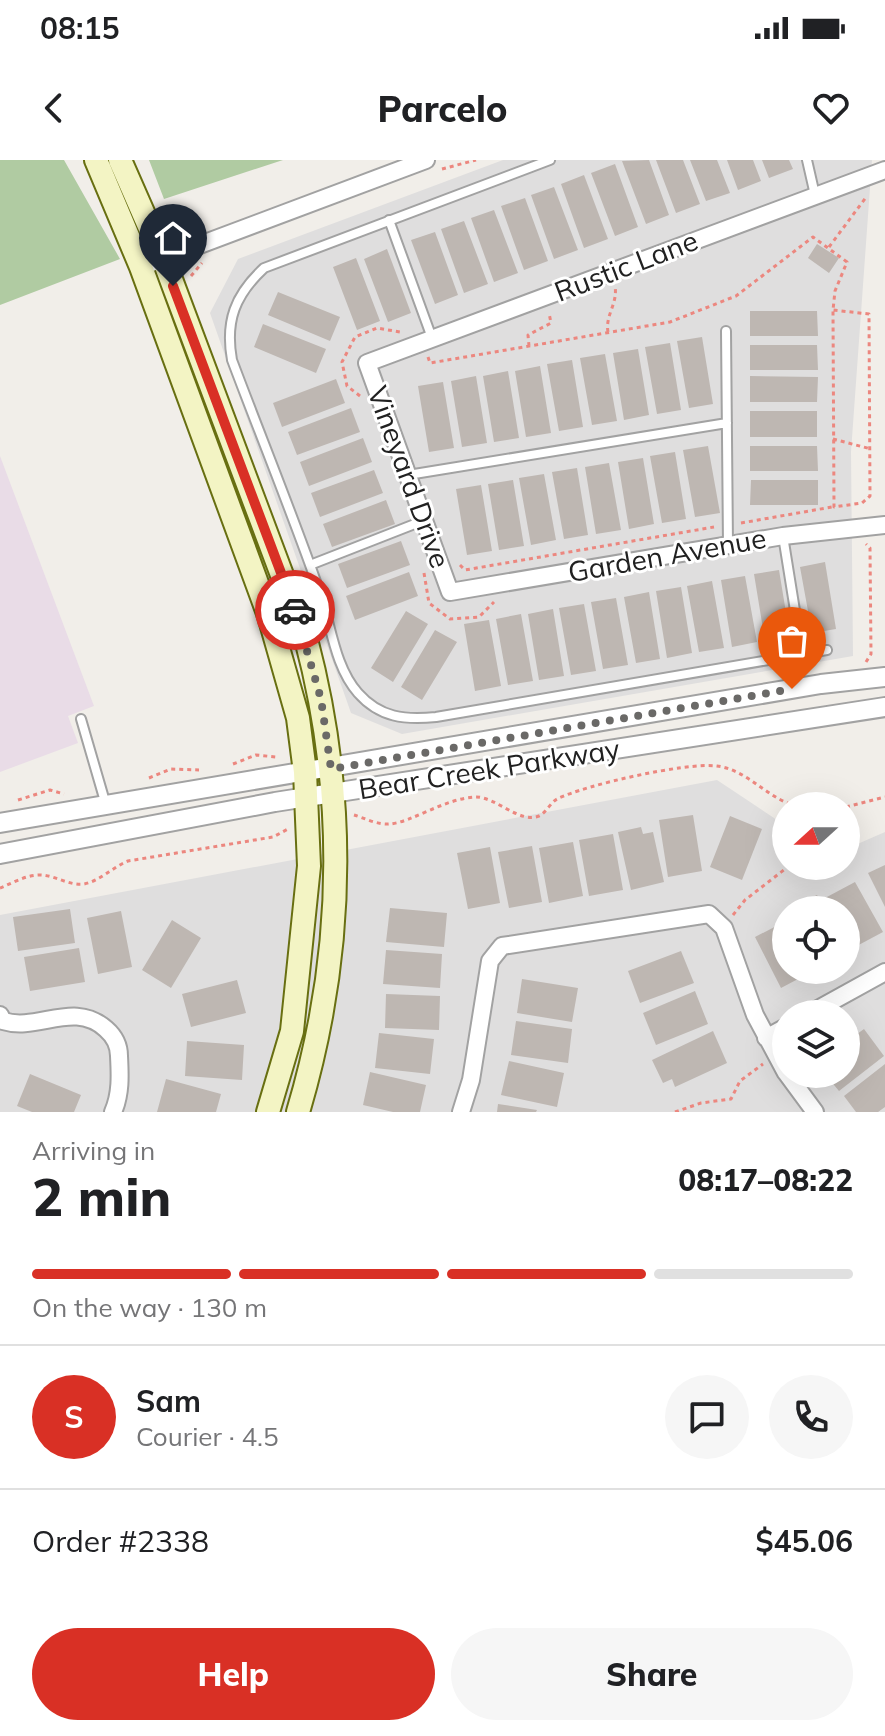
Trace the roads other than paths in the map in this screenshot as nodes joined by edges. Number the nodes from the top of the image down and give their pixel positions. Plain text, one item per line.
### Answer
1 (96, 160) edge
2 (120, 160) edge
3 (550, 160) edge
4 (807, 160) edge
5 (429, 166) edge
6 (878, 172) edge
7 (815, 195) junction
8 (389, 220) junction
9 (163, 258) junction
10 (141, 267) junction
11 (726, 331) dead end
12 (430, 332) junction
13 (367, 363) joint
14 (727, 423) junction
15 (408, 475) junction
16 (425, 520) junction
17 (885, 525) edge
18 (783, 536) junction
19 (728, 545) junction
20 (310, 565) junction
21 (450, 592) joint
22 (827, 650) dead end
23 (802, 654) junction
24 (885, 677) edge
25 (885, 707) edge
26 (81, 719) dead end
27 (331, 769) junction
28 (305, 772) junction
29 (333, 795) junction
30 (307, 797) junction
31 (106, 805) junction
32 (0, 823) edge
33 (0, 854) edge
34 (885, 972) edge
35 (834, 1000) edge
36 (0, 1015) edge
37 (772, 1035) edge
38 (766, 1038) junction
39 (772, 1048) edge
40 (797, 1088) edge
41 (113, 1112) edge
42 (268, 1112) edge
43 (298, 1112) edge
44 (461, 1112) edge
45 (815, 1112) edge

1 - 10 main road
2 - 9 main road
3 - 8 lane
4 - 7 lane
5 - 9 street
6 - 7 street, Rustic Lane
7 - 12 street, Rustic Lane
8 - 12 lane
8 - 20 lane
9 - 10 street
9 - 27 main road
10 - 28 main road
11 - 14 lane
12 - 13 street, Rustic Lane
13 - 15 street, Vineyard Drive
14 - 15 lane
14 - 19 lane
15 - 16 street, Vineyard Drive
16 - 20 lane
16 - 21 street, Vineyard Drive
17 - 18 street, Garden Avenue
18 - 19 street, Garden Avenue
18 - 23 lane
19 - 21 street, Garden Avenue
20 - 23 lane
22 - 23 lane
24 - 27 street, Bear Creek Parkway
25 - 29 street, Bear Creek Parkway
26 - 31 lane
27 - 28 street, Bear Creek Parkway
27 - 29 main road
28 - 30 main road
28 - 31 street, Bear Creek Parkway
29 - 30 street, Bear Creek Parkway
29 - 43 main road
30 - 33 street, Bear Creek Parkway
30 - 42 main road
31 - 32 street, Bear Creek Parkway
34 - 35 street
36 - 41 street
37 - 38 street
38 - 39 street
38 - 44 street
40 - 45 street

